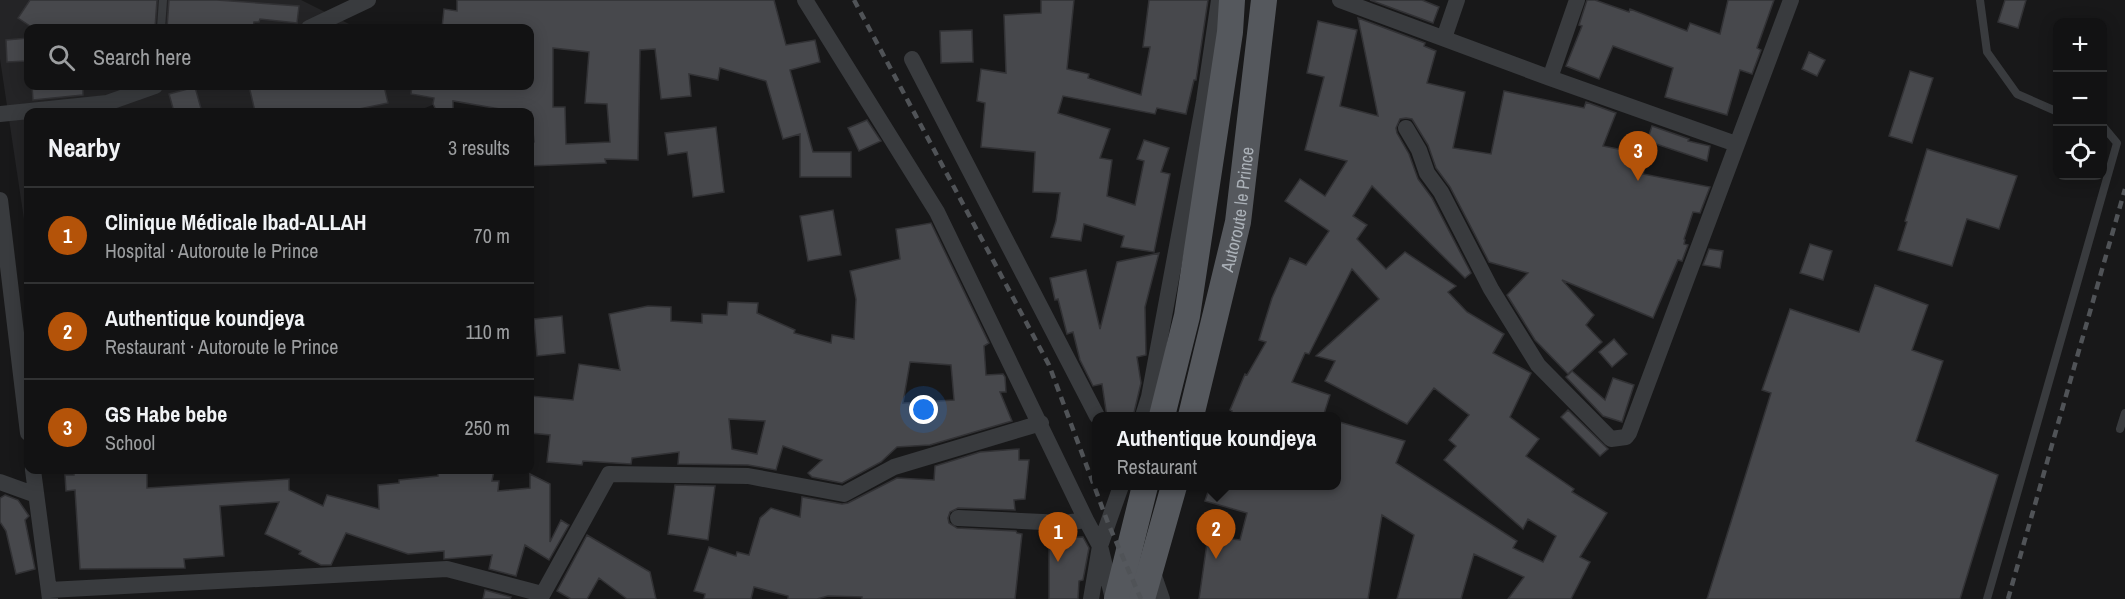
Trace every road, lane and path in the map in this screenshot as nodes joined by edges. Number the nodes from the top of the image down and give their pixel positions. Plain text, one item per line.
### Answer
1 (163, 0) edge
2 (368, 0) edge
3 (805, 0) edge
4 (1219, 0) edge
5 (1233, 0) edge
6 (1264, 0) edge
7 (1340, 0) edge
8 (1457, 0) edge
9 (1578, 0) edge
10 (1791, 0) edge
11 (1980, 0) edge
12 (161, 24) edge
13 (317, 24) edge
14 (1444, 38) junction
15 (912, 59) dead end
16 (1550, 78) junction
17 (143, 90) edge
18 (58, 108) edge
19 (2053, 109) edge
20 (24, 112) edge
21 (0, 114) edge
22 (2104, 126) edge
23 (1407, 128) dead end
24 (1736, 144) junction
25 (0, 200) edge
26 (24, 349) edge
27 (1094, 412) edge
28 (1144, 412) edge
29 (1163, 412) edge
30 (1192, 412) edge
31 (2125, 412) edge
32 (1041, 423) junction
33 (2120, 429) dead end
34 (33, 474) edge
35 (0, 482) edge
36 (1120, 490) edge
37 (1143, 490) edge
38 (1173, 490) edge
39 (36, 495) junction
40 (958, 518) dead end
41 (1086, 520) junction
42 (1100, 546) junction
43 (1152, 570) junction
44 (50, 595) edge
45 (541, 596) edge
46 (1091, 599) edge
47 (1115, 599) edge
48 (1142, 599) edge
49 (1162, 599) edge
50 (1987, 599) edge

1 - 12 lane
2 - 13 street
3 - 32 street
4 - 28 street
5 - 29 main road, Autoroute le Prince
6 - 30 main road, Autoroute le Prince
7 - 14 street
8 - 14 street
9 - 16 street
10 - 24 street
11 - 19 lane
14 - 16 street
15 - 27 street
16 - 24 street
17 - 18 street
20 - 21 street
22 - 50 lane
23 - 24 street
25 - 26 street
31 - 33 lane
32 - 41 street
32 - 45 street
34 - 39 street
35 - 39 street
36 - 42 street
37 - 47 main road
38 - 43 main road
39 - 44 street
40 - 41 street
41 - 42 street
42 - 46 street
42 - 47 street
43 - 48 main road
43 - 49 street
44 - 45 street

